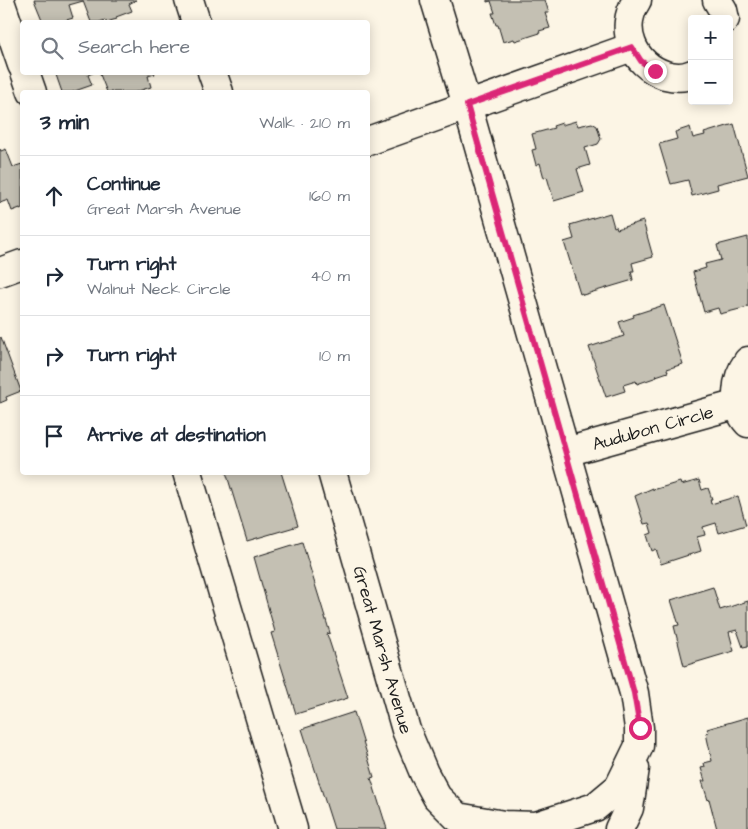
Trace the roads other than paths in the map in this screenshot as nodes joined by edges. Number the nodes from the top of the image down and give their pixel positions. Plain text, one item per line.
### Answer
1 (189, 0) edge
2 (435, 0) edge
3 (637, 0) edge
4 (717, 0) edge
5 (0, 1) edge
6 (724, 15) edge
7 (195, 20) edge
8 (632, 47) junction
9 (20, 59) edge
10 (688, 74) edge
11 (26, 75) edge
12 (213, 75) edge
13 (31, 90) edge
14 (218, 90) edge
15 (467, 105) junction
16 (370, 140) edge
17 (20, 265) edge
18 (0, 272) edge
19 (748, 361) edge
20 (743, 413) edge
21 (566, 452) junction
22 (188, 475) edge
23 (333, 475) edge
24 (639, 746) junction
25 (456, 825) edge
26 (293, 829) edge
27 (619, 829) edge

1 - 7 street
2 - 15 street, Great Marsh Avenue
3 - 8 street
4 - 6 street
5 - 9 street
8 - 10 street
8 - 15 street
11 - 13 street
12 - 14 street
15 - 16 street
15 - 21 street, Great Marsh Avenue
17 - 18 street
19 - 20 street, Audubon Circle
20 - 21 street, Audubon Circle
21 - 24 street, Great Marsh Avenue
22 - 26 street
23 - 25 street, Great Marsh Avenue
24 - 25 street, Great Marsh Avenue
24 - 27 street, Great Marsh Avenue

